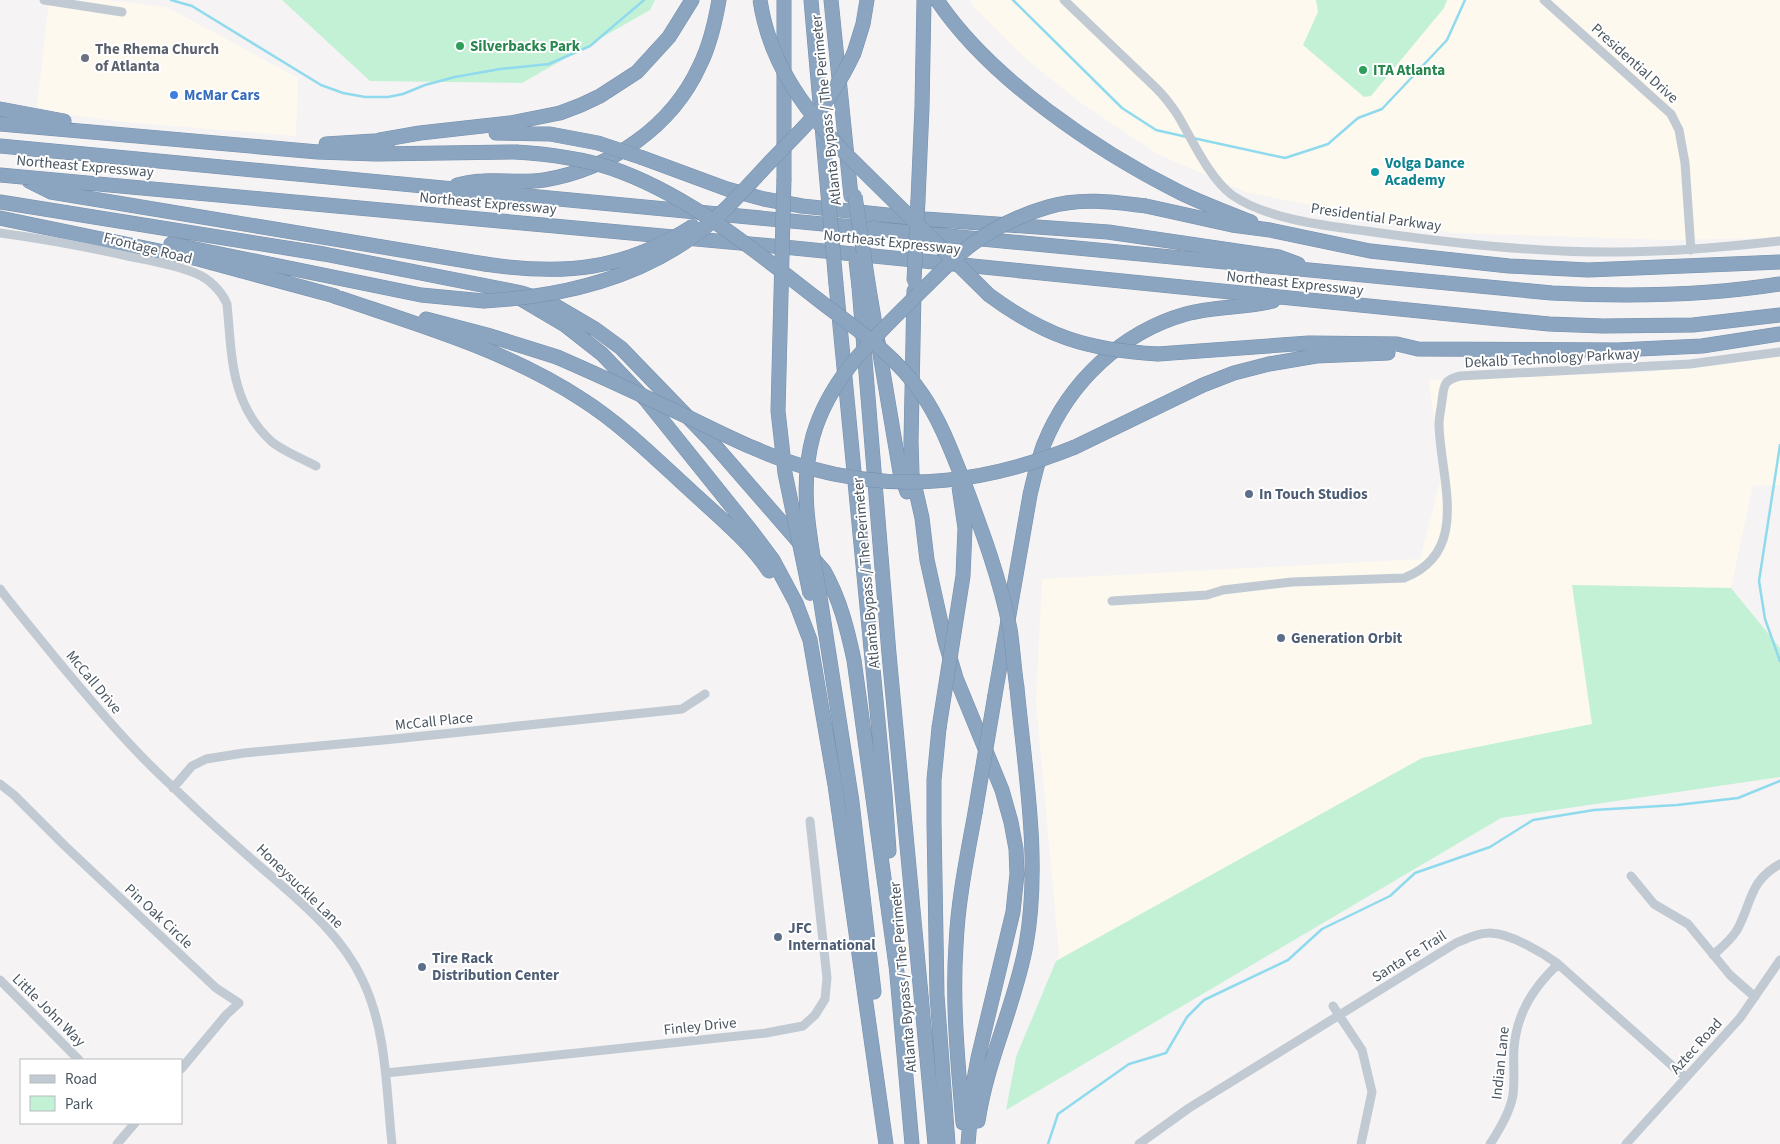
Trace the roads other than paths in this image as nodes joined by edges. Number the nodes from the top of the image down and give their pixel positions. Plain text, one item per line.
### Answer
1 (44, 0) edge
2 (692, 0) edge
3 (719, 0) edge
4 (760, 0) edge
5 (784, 0) edge
6 (811, 0) edge
7 (831, 0) edge
8 (867, 0) edge
9 (924, 0) edge
10 (937, 0) edge
11 (1064, 0) edge
12 (1544, 0) edge
13 (122, 12) dead end
14 (0, 109) edge
15 (0, 124) edge
16 (144, 136) junction
17 (380, 140) junction
18 (0, 146) edge
19 (253, 146) junction
20 (772, 159) junction
21 (0, 175) edge
22 (22, 177) junction
23 (439, 188) junction
24 (0, 202) edge
25 (0, 218) edge
26 (1270, 230) junction
27 (0, 233) edge
28 (1780, 241) edge
29 (1691, 250) junction
30 (1780, 262) edge
31 (1320, 272) junction
32 (1780, 284) edge
33 (494, 288) junction
34 (864, 288) junction
35 (328, 294) junction
36 (1288, 298) junction
37 (1780, 316) edge
38 (1780, 334) edge
39 (1418, 349) junction
40 (1780, 352) edge
41 (956, 464) junction
42 (316, 466) dead end
43 (927, 560) junction
44 (0, 589) edge
45 (815, 595) junction
46 (1112, 601) dead end
47 (817, 684) junction
48 (706, 694) dead end
49 (0, 784) edge
50 (173, 788) junction
51 (810, 821) dead end
52 (1780, 864) edge
53 (1631, 876) dead end
54 (1712, 955) junction
55 (1780, 960) edge
56 (1558, 964) junction
57 (897, 973) junction
58 (0, 980) edge
59 (1755, 998) junction
60 (1333, 1006) dead end
61 (1340, 1016) junction
62 (78, 1059) edge
63 (182, 1068) edge
64 (386, 1073) junction
65 (1686, 1078) junction
66 (882, 1111) junction
67 (134, 1124) edge
68 (116, 1144) edge
69 (392, 1144) edge
70 (886, 1144) edge
71 (912, 1144) edge
72 (935, 1144) edge
73 (948, 1144) edge
74 (967, 1144) edge
75 (975, 1144) edge
76 (1139, 1144) edge
77 (1361, 1144) edge
78 (1490, 1144) edge
79 (1626, 1144) edge

1 - 13 street
2 - 17 highway
3 - 23 highway
4 - 39 highway, bridge
5 - 45 highway, bridge
6 - 57 highway, Atlanta Bypass / The Perimeter, bridge
7 - 34 highway, Atlanta Bypass / The Perimeter, bridge
8 - 20 highway, bridge
9 - 43 highway, bridge
10 - 26 highway
11 - 29 street, Presidential Parkway
12 - 29 street, Presidential Drive
14 - 16 highway
15 - 16 highway
16 - 19 highway
17 - 19 highway
17 - 31 highway, bridge
18 - 23 highway, Northeast Expressway
19 - 41 highway, bridge
20 - 22 highway, bridge
20 - 25 highway, bridge
21 - 22 highway, Northeast Expressway
22 - 36 highway, Northeast Expressway
23 - 31 highway, Northeast Expressway
24 - 33 highway
25 - 35 highway
26 - 30 highway
26 - 45 highway, bridge
27 - 42 street, Frontage Road
28 - 29 street, Presidential Parkway
31 - 32 highway, Northeast Expressway
33 - 47 highway
33 - 57 highway
34 - 43 highway
34 - 72 highway, Atlanta Bypass / The Perimeter
35 - 39 highway, bridge
35 - 47 highway
36 - 37 highway, Northeast Expressway
36 - 74 highway, bridge
38 - 39 highway
40 - 46 street, Dekalb Technology Parkway
41 - 73 highway, bridge
41 - 75 highway, bridge
43 - 74 highway
44 - 50 street, McCall Drive
45 - 66 highway
47 - 66 highway
48 - 50 street, McCall Place
49 - 63 street, Pin Oak Circle
50 - 64 street, Honeysuckle Lane
51 - 64 street, Finley Drive
52 - 54 street
53 - 54 street
54 - 59 street
55 - 59 street, Aztec Road
56 - 61 street, Santa Fe Trail
56 - 65 street, Santa Fe Trail
56 - 78 street, Indian Lane
57 - 71 highway, Atlanta Bypass / The Perimeter
58 - 62 street, Little John Way
59 - 65 street, Aztec Road
60 - 61 street
61 - 76 street, Santa Fe Trail
61 - 77 street
64 - 69 street, Honeysuckle Lane
65 - 79 street, Aztec Road
66 - 70 highway
67 - 68 street

